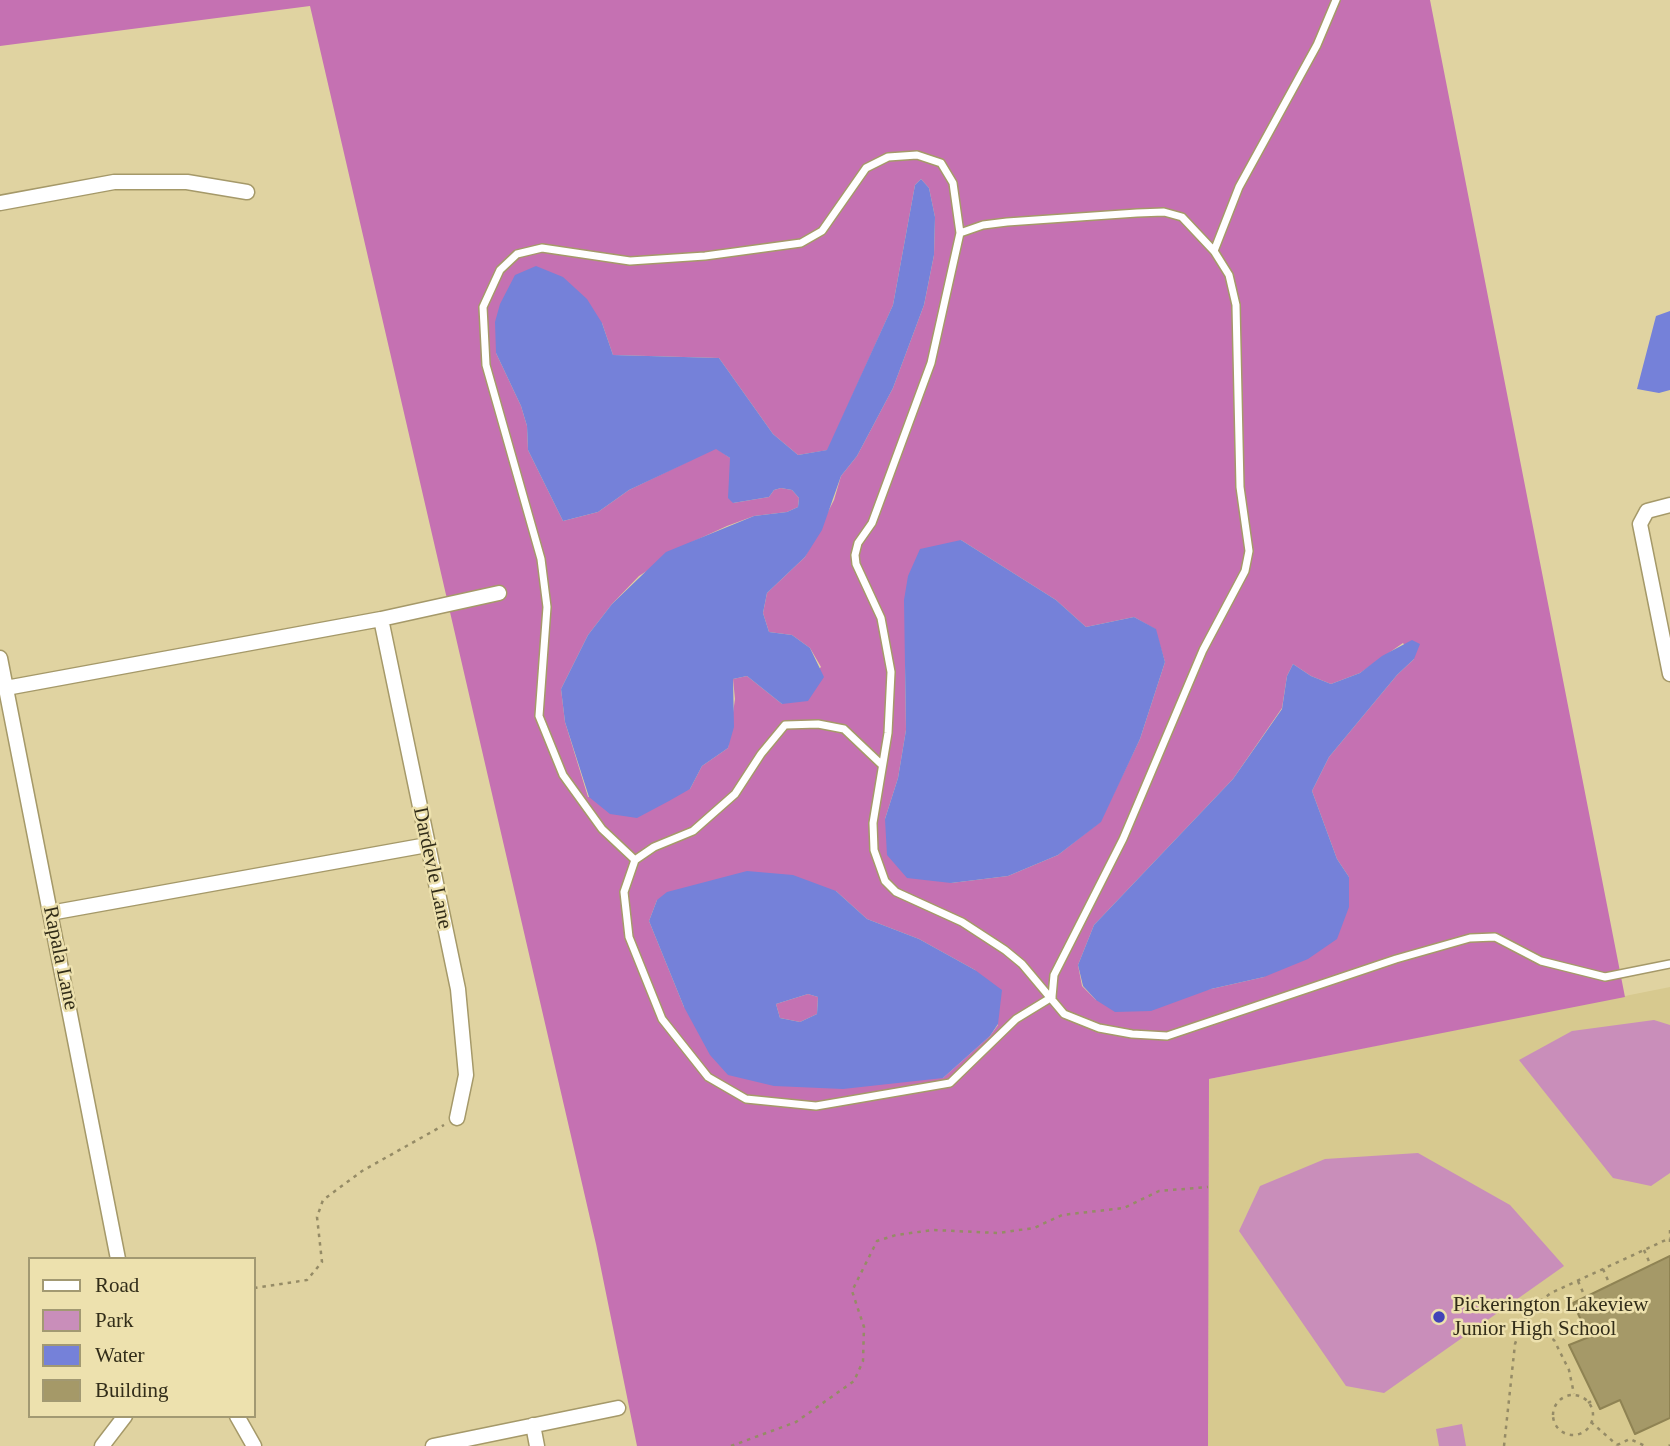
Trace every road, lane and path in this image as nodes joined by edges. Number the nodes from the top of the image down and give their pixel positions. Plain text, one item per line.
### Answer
1 (1336, 0) edge
2 (247, 192) dead end
3 (0, 203) edge
4 (960, 233) junction
5 (1214, 251) junction
6 (1670, 505) edge
7 (499, 593) dead end
8 (381, 619) junction
9 (0, 657) edge
10 (1670, 674) edge
11 (6, 688) junction
12 (883, 765) junction
13 (427, 845) junction
14 (635, 860) junction
15 (50, 913) junction
16 (1670, 964) edge
17 (1052, 997) junction
18 (457, 1118) joint
19 (1208, 1187) dead end
20 (1670, 1230) edge
21 (1669, 1238) edge
22 (1670, 1244) edge
23 (1644, 1250) junction
24 (118, 1257) edge
25 (1651, 1266) dead end
26 (1603, 1269) junction
27 (1578, 1281) junction
28 (1610, 1285) dead end
29 (256, 1288) edge
30 (1585, 1297) dead end
31 (1522, 1324) junction
32 (1574, 1396) junction
33 (1595, 1399) dead end
34 (1588, 1403) junction
35 (618, 1408) dead end
36 (123, 1418) edge
37 (238, 1418) edge
38 (1591, 1422) junction
39 (533, 1425) junction
40 (102, 1446) edge
41 (254, 1446) edge
42 (433, 1446) edge
43 (537, 1446) edge
44 (731, 1446) edge
45 (1504, 1446) edge
46 (1616, 1446) edge
47 (1645, 1446) edge

1 - 5 lane
2 - 3 street
4 - 5 lane
4 - 12 lane
4 - 14 lane
5 - 17 lane
6 - 10 street
7 - 8 street
8 - 11 street
8 - 13 street, Dardevle Lane
9 - 11 street, Rapala Lane
11 - 15 street, Rapala Lane
12 - 14 lane
12 - 17 lane
13 - 15 street
13 - 18 street, Dardevle Lane
14 - 17 lane
15 - 24 street, Rapala Lane
16 - 17 lane
18 - 29 path
19 - 44 path
20 - 21 path
21 - 22 path
21 - 23 path
23 - 25 path
23 - 26 path
26 - 27 path
26 - 28 path
27 - 30 path
27 - 31 path
31 - 32 path
31 - 45 path
32 - 34 path
32 - 38 path
33 - 34 path
34 - 38 path
35 - 39 street
36 - 40 street
37 - 41 street
38 - 46 path
39 - 42 street
39 - 43 street
46 - 47 path

